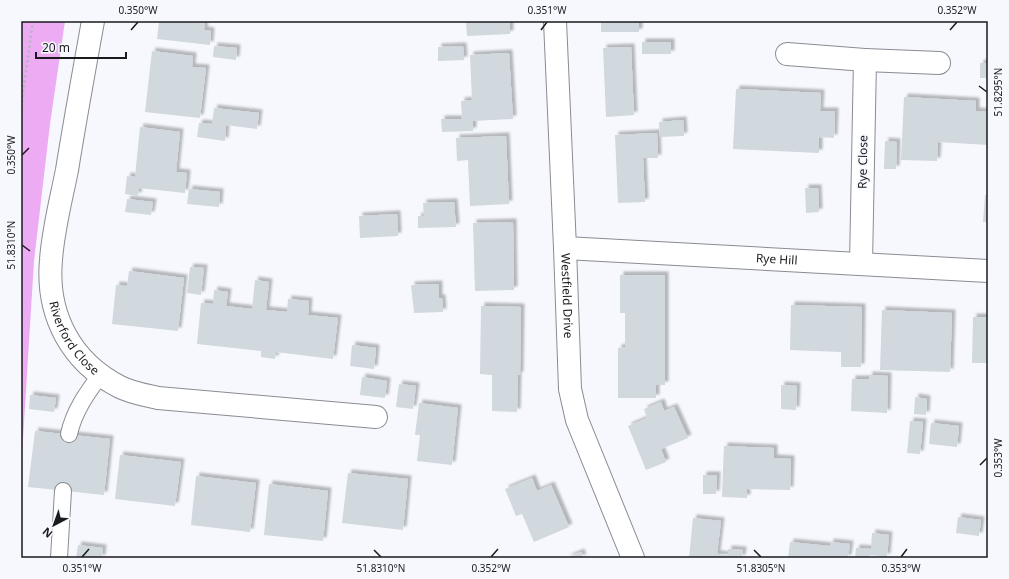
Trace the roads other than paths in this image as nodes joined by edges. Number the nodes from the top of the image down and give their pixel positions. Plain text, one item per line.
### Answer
1 (93, 21) edge
2 (555, 21) edge
3 (787, 54) dead end
4 (865, 60) junction
5 (939, 63) dead end
6 (565, 248) junction
7 (861, 264) junction
8 (988, 271) edge
9 (101, 374) junction
10 (376, 417) dead end
11 (69, 434) dead end
12 (64, 491) dead end
13 (59, 558) edge
14 (633, 558) edge

1 - 9 street, Riverford Close
2 - 6 street, Westfield Drive
3 - 4 street
4 - 5 street
4 - 7 street, Rye Close
6 - 7 street, Rye Hill
6 - 14 street, Westfield Drive
7 - 8 street, Rye Hill
9 - 10 street, Riverford Close
9 - 11 lane
12 - 13 lane

